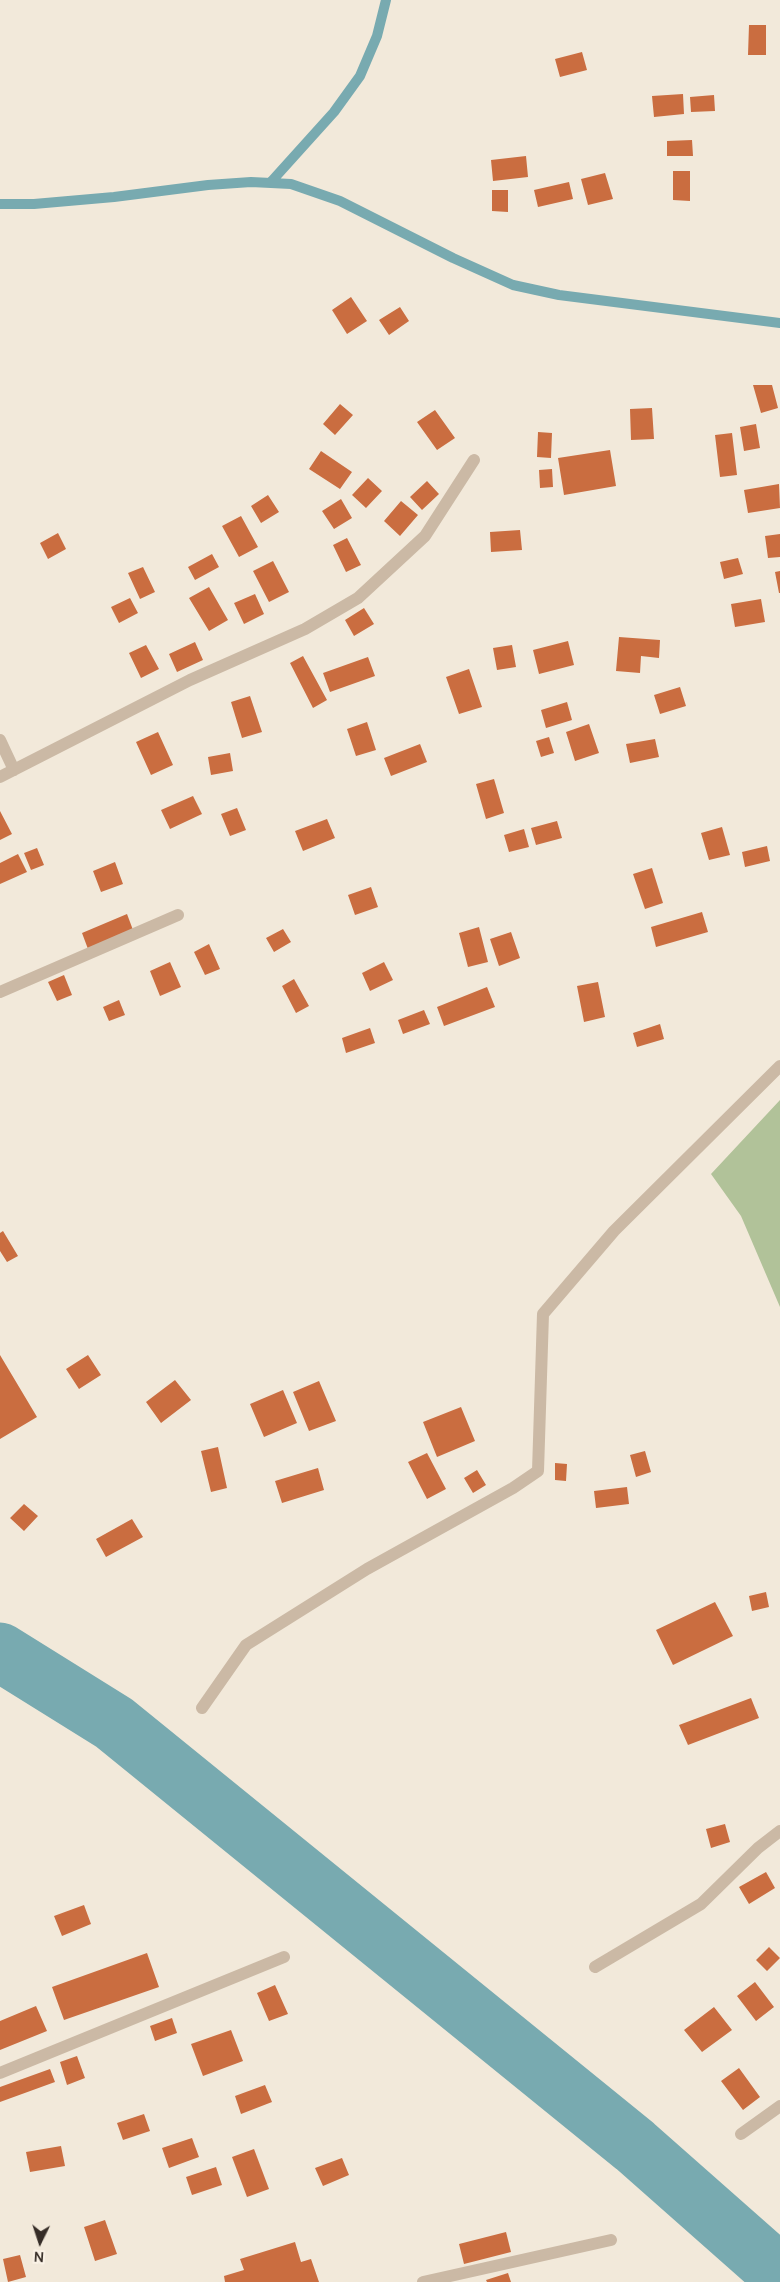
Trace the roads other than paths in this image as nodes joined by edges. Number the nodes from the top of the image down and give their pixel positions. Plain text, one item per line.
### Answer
1 (474, 460) dead end
2 (0, 740) edge
3 (14, 770) junction
4 (0, 777) edge
5 (178, 915) dead end
6 (0, 992) edge
7 (780, 1066) edge
8 (202, 1708) dead end
9 (780, 1831) edge
10 (284, 1958) dead end
11 (595, 1967) dead end
12 (0, 2073) edge
13 (780, 2106) edge
14 (742, 2134) dead end
15 (611, 2240) dead end
16 (423, 2282) edge

1 - 3 street
2 - 3 street
3 - 4 street
5 - 6 street
7 - 8 street
9 - 11 street
10 - 12 street
13 - 14 street
15 - 16 street

